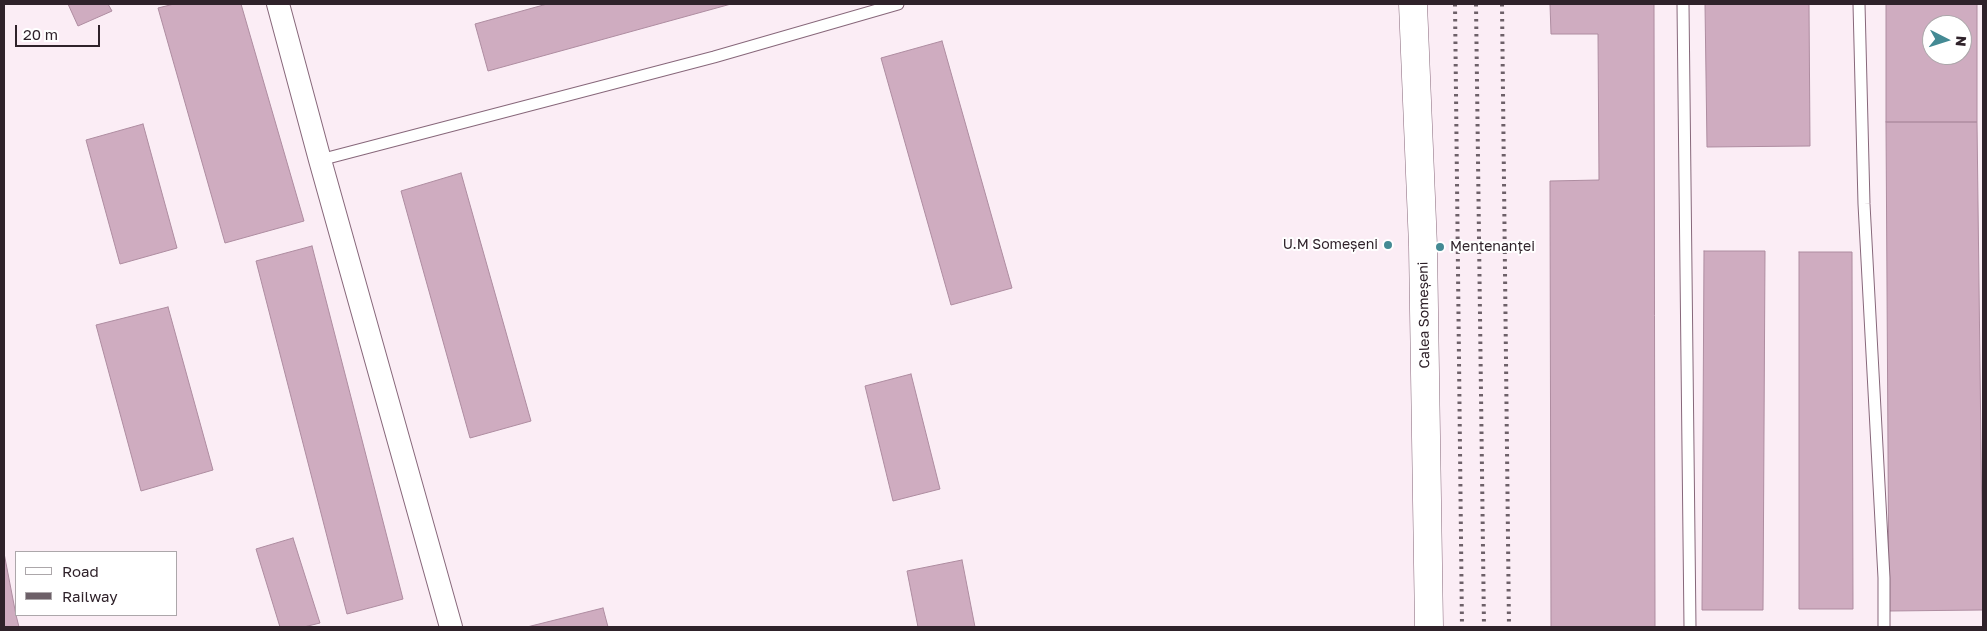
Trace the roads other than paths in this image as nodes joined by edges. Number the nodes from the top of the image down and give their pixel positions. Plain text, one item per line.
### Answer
1 (278, 4) edge
2 (898, 4) edge
3 (1414, 4) edge
4 (1683, 4) edge
5 (1859, 4) edge
6 (320, 160) junction
7 (451, 627) edge
8 (1429, 627) edge
9 (1690, 627) edge
10 (1884, 627) edge

1 - 6 street
2 - 6 lane
3 - 8 main road, Calea Someșeni
4 - 9 lane
5 - 10 lane
6 - 7 street

